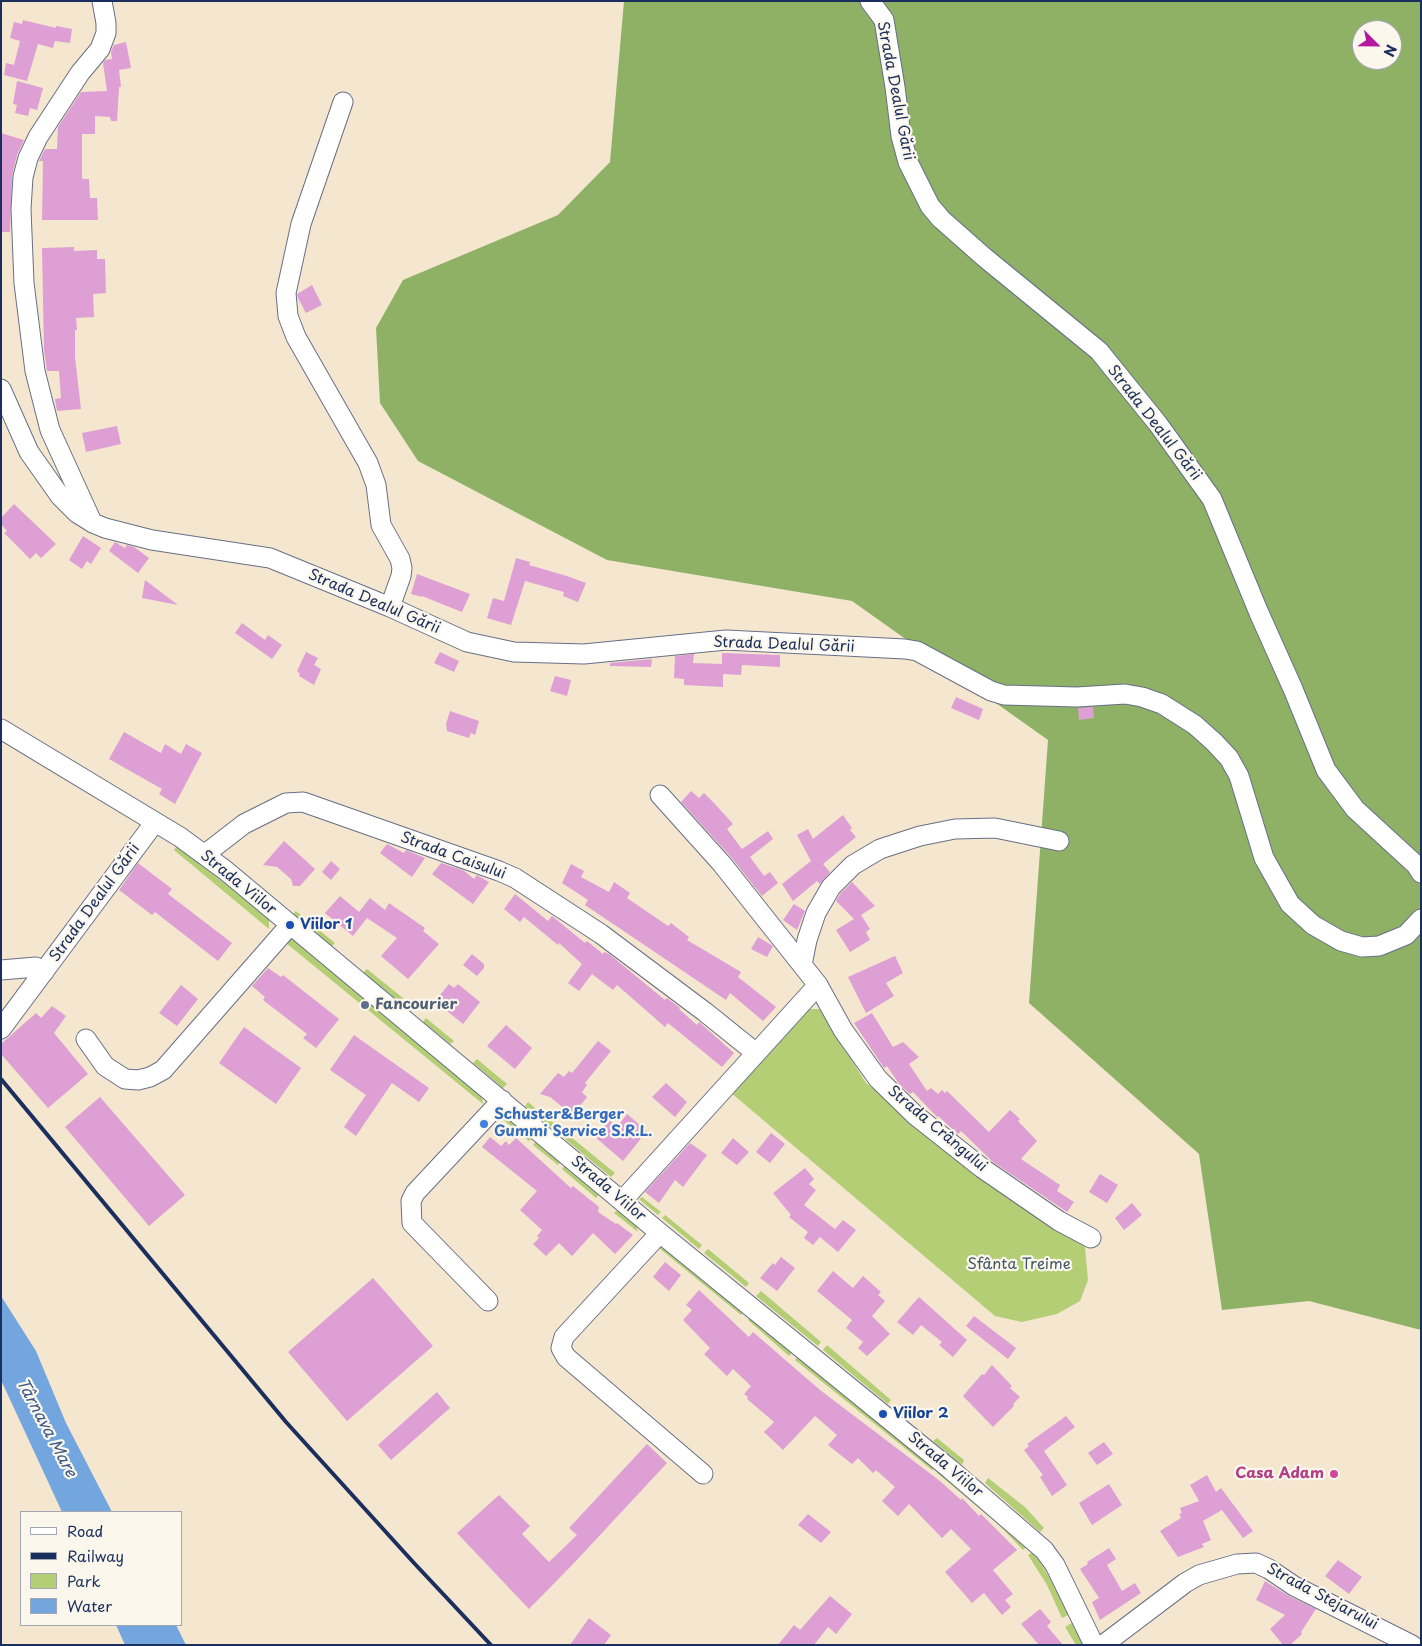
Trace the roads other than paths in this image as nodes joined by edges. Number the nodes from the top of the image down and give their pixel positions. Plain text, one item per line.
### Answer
1 (102, 1) edge
2 (870, 1) edge
3 (343, 102) dead end
4 (1, 389) edge
5 (93, 523) junction
6 (390, 607) junction
7 (1, 729) edge
8 (660, 795) dead end
9 (155, 822) junction
10 (1059, 841) dead end
11 (204, 855) junction
12 (1421, 873) edge
13 (1421, 919) edge
14 (290, 925) junction
15 (802, 965) junction
16 (1, 970) edge
17 (44, 972) junction
18 (818, 985) junction
19 (1, 1029) edge
20 (86, 1039) dead end
21 (756, 1053) junction
22 (502, 1100) junction
23 (622, 1201) junction
24 (660, 1233) junction
25 (1091, 1238) dead end
26 (488, 1301) dead end
27 (704, 1474) dead end
28 (1094, 1645) edge
29 (1103, 1645) edge
30 (1412, 1645) edge

1 - 5 street
2 - 12 street, Strada Dealul Gării
3 - 6 street
4 - 5 street, Strada Dealul Gării
5 - 6 street, Strada Dealul Gării
6 - 13 street, Strada Dealul Gării
7 - 9 street, Strada Viilor
8 - 15 street, Strada Crângului
9 - 11 street, Strada Viilor
9 - 17 street, Strada Dealul Gării
10 - 15 street
11 - 14 street, Strada Viilor
11 - 21 street, Strada Caisului
14 - 20 street
14 - 22 street, Strada Viilor
15 - 18 street, Strada Crângului
16 - 17 street, Strada Dealul Gării
17 - 19 street
18 - 21 street
18 - 25 street, Strada Crângului
21 - 23 street
22 - 23 street, Strada Viilor
22 - 26 street
23 - 24 street, Strada Viilor
24 - 27 street
24 - 28 street, Strada Viilor
29 - 30 street, Strada Stejarului

